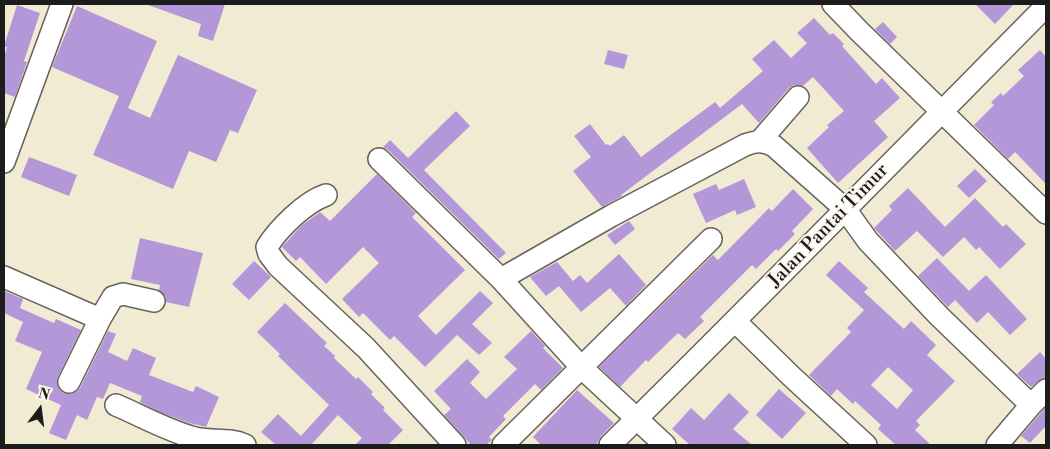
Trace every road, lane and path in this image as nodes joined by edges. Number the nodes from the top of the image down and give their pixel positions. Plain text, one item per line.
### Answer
1 (62, 4) edge
2 (833, 4) edge
3 (1046, 5) edge
4 (798, 97) dead end
5 (943, 111) junction
6 (11, 124) edge
7 (760, 141) junction
8 (379, 159) dead end
9 (4, 162) edge
10 (326, 195) dead end
11 (845, 209) junction
12 (1046, 213) edge
13 (711, 240) dead end
14 (4, 277) edge
15 (501, 279) junction
16 (154, 301) dead end
17 (100, 320) junction
18 (736, 322) junction
19 (582, 368) junction
20 (70, 382) dead end
21 (1046, 390) edge
22 (116, 405) dead end
23 (1031, 405) junction
24 (637, 419) junction
25 (245, 445) edge
26 (456, 445) edge
27 (503, 445) edge
28 (610, 445) edge
29 (665, 445) edge
30 (866, 445) edge
31 (998, 445) edge

1 - 6 street
2 - 5 street
3 - 5 street, Jalan Pantai Timur
4 - 7 street
5 - 11 street, Jalan Pantai Timur
5 - 12 street
6 - 9 street
7 - 11 street
7 - 15 street
8 - 15 street
10 - 26 street
11 - 18 street, Jalan Pantai Timur
11 - 23 street
13 - 19 street
14 - 17 street
15 - 19 street
16 - 17 street
17 - 20 street
18 - 24 street, Jalan Pantai Timur
18 - 30 street
19 - 24 street
19 - 27 street
21 - 23 street
22 - 25 street
23 - 31 street
24 - 28 street, Jalan Pantai Timur
24 - 29 street

